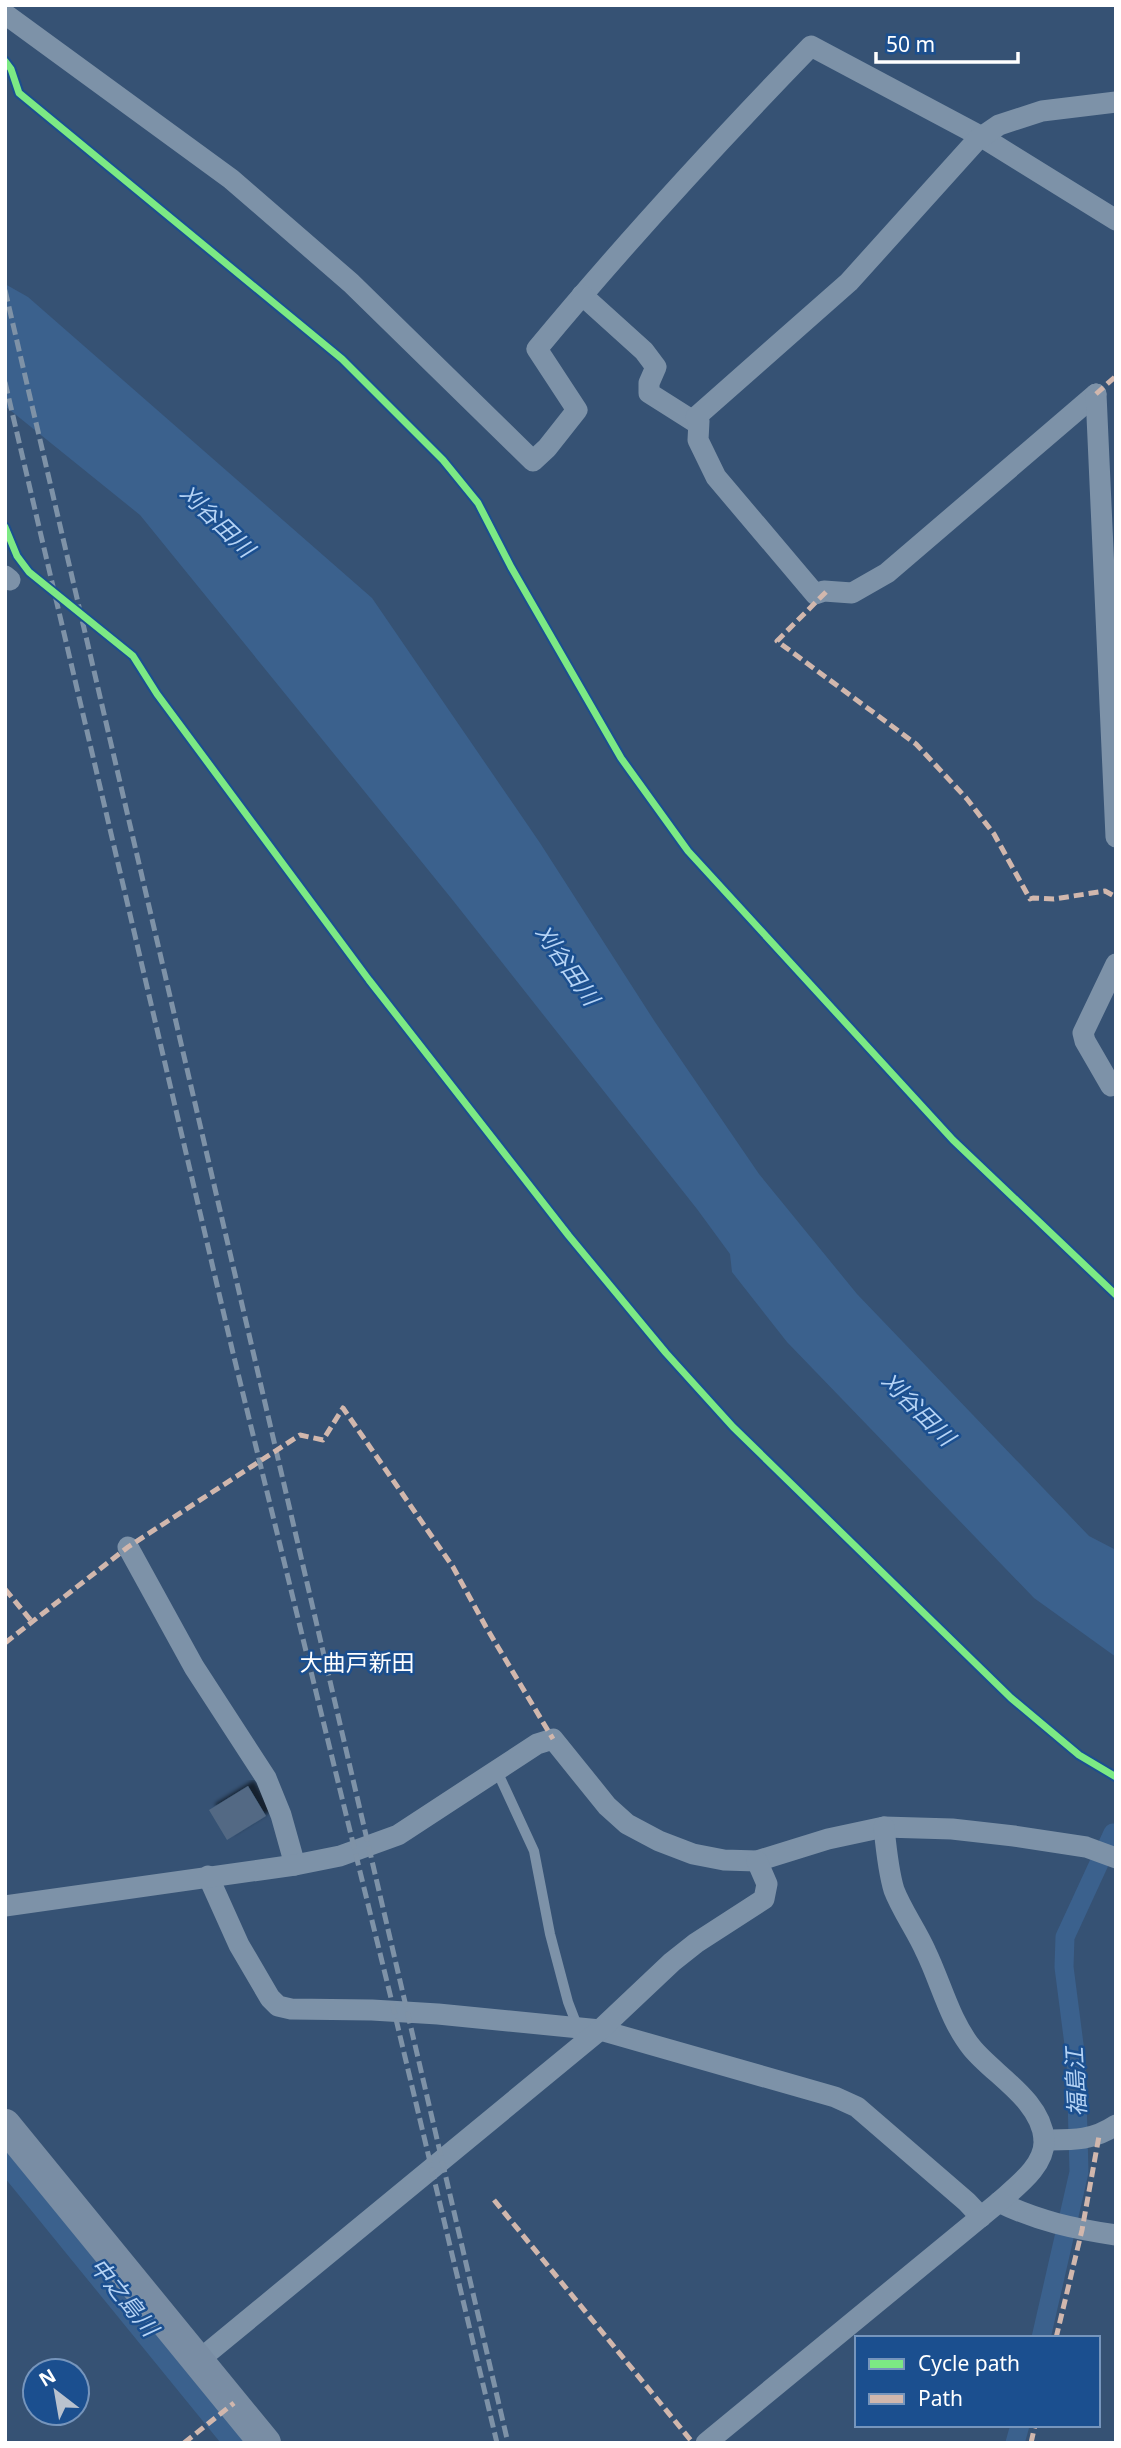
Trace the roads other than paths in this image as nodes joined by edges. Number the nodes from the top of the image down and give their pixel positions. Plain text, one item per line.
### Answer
1 (5, 14) edge
2 (1116, 102) edge
3 (982, 138) junction
4 (1116, 220) edge
5 (582, 295) junction
6 (698, 424) junction
7 (1116, 837) edge
8 (1116, 964) edge
9 (1111, 1086) dead end
10 (128, 1547) dead end
11 (497, 1771) junction
12 (884, 1827) junction
13 (1116, 1858) edge
14 (757, 1861) junction
15 (295, 1865) junction
16 (208, 1876) junction
17 (5, 1906) edge
18 (578, 2028) junction
19 (600, 2030) junction
20 (5, 2125) edge
21 (1116, 2125) edge
22 (1054, 2140) junction
23 (999, 2202) junction
24 (981, 2217) junction
25 (1116, 2235) edge
26 (199, 2360) junction
27 (265, 2443) edge
28 (706, 2443) edge

1 - 5 street
2 - 3 street
3 - 4 street
3 - 5 street
3 - 6 street
5 - 6 street
6 - 7 street
8 - 9 street
10 - 15 street
11 - 14 street
11 - 15 street
11 - 18 lane
12 - 13 street
12 - 14 street
12 - 22 street
14 - 19 street
15 - 16 street
16 - 17 street
16 - 18 street
18 - 19 street
19 - 24 street
19 - 26 street
20 - 26 main road
21 - 22 street
22 - 23 street
23 - 24 street
23 - 25 street
24 - 28 street
26 - 27 main road

